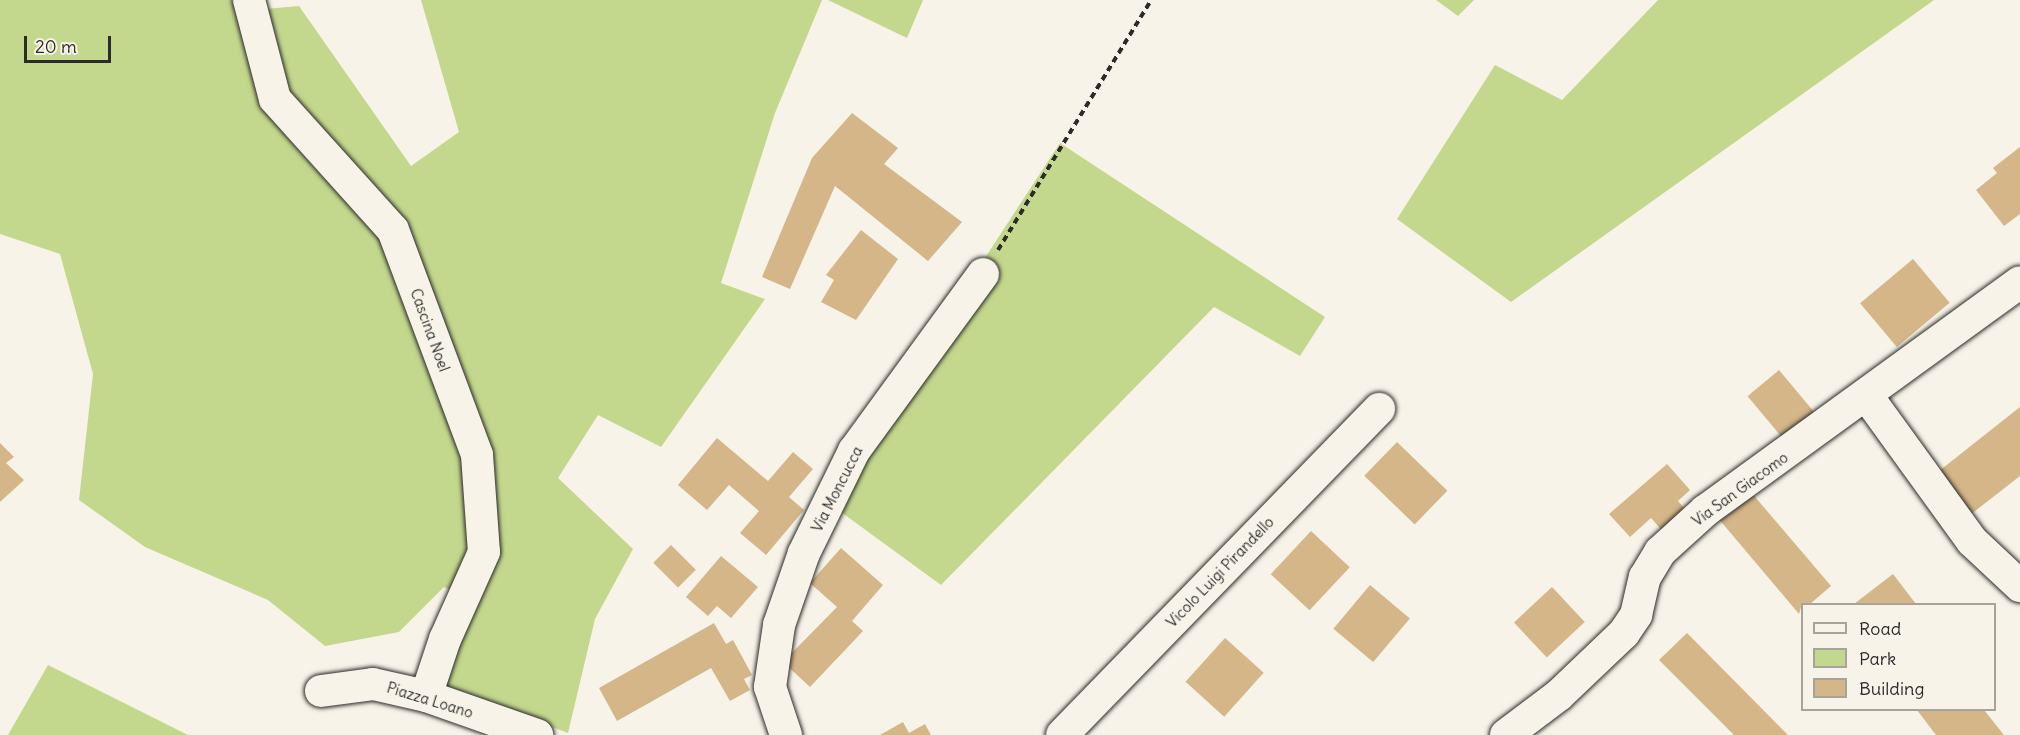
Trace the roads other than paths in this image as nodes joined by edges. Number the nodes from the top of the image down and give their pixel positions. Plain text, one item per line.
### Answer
1 (249, 0) edge
2 (983, 274) road end
3 (2020, 282) edge
4 (1867, 396) junction
5 (1379, 410) dead end
6 (2020, 586) edge
7 (321, 691) dead end
8 (426, 696) junction
9 (537, 735) edge
10 (786, 735) edge
11 (1062, 735) edge
12 (1506, 735) edge

1 - 8 street, Cascina Noel
2 - 10 street, Via Moncucca
3 - 4 street, Via San Giacomo
4 - 6 street
4 - 12 street, Via San Giacomo
5 - 11 street, Vicolo Luigi Pirandello
7 - 8 street, Piazza Loano
8 - 9 street, Piazza Loano

